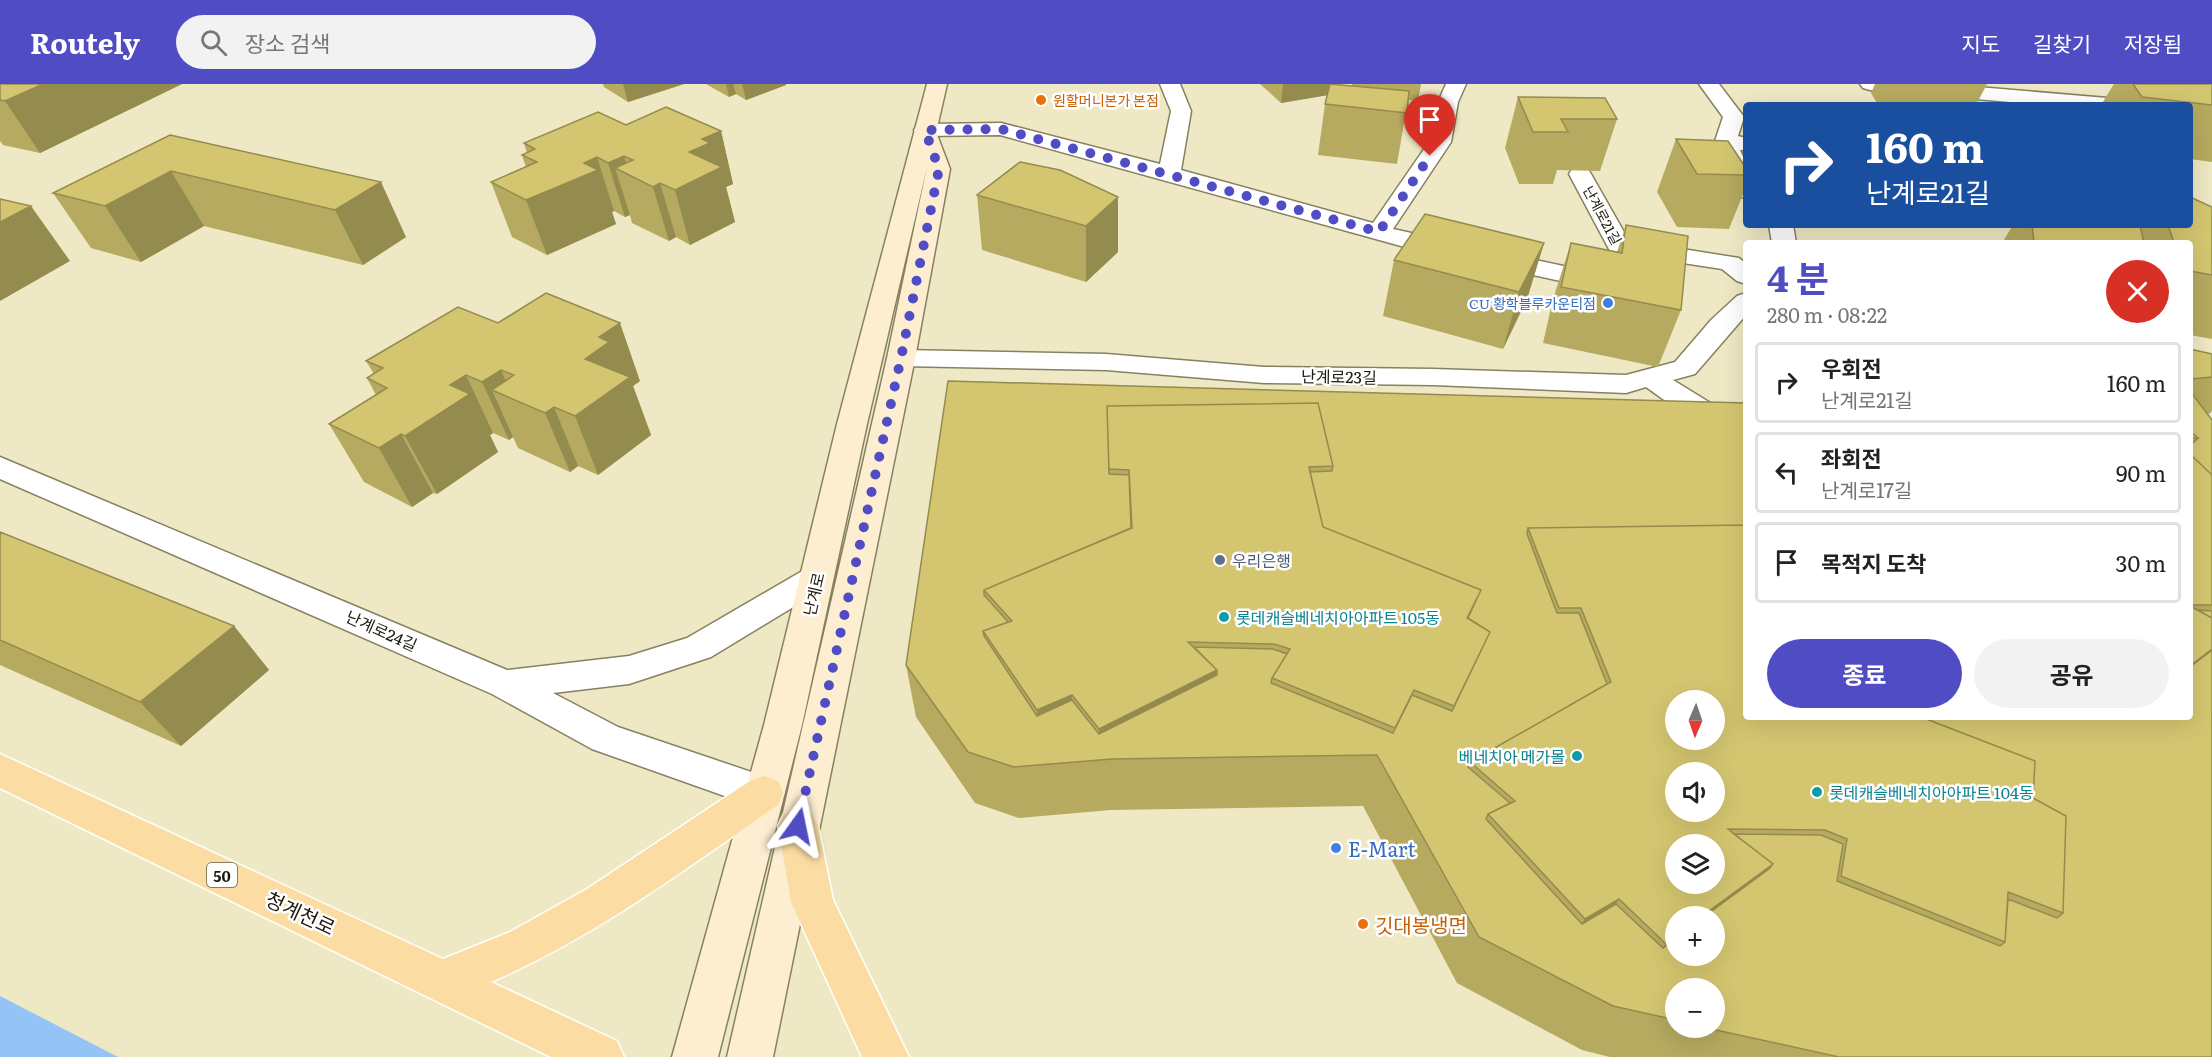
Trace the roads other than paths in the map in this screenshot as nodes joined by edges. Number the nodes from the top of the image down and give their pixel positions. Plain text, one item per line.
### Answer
1 (937, 84) edge
2 (1170, 84) edge
3 (1455, 84) edge
4 (1709, 84) edge
5 (1870, 84) edge
6 (1963, 88) edge
7 (1981, 102) edge
8 (2092, 102) edge
9 (925, 130) junction
10 (1736, 142) edge
11 (1168, 173) junction
12 (1580, 174) dead end
13 (1743, 176) edge
14 (1379, 232) junction
15 (1625, 256) junction
16 (1743, 274) edge
17 (1743, 304) edge
18 (901, 358) junction
19 (1650, 378) junction
20 (1702, 410) edge
21 (6, 475) edge
22 (816, 578) junction
23 (505, 684) junction
24 (0, 770) edge
25 (764, 793) junction
26 (798, 826) junction
27 (444, 980) junction
28 (763, 993) junction
29 (711, 994) junction
30 (601, 1057) edge
31 (695, 1057) edge
32 (750, 1057) edge
33 (886, 1057) edge

1 - 9 main road, 난계로
2 - 11 street
3 - 14 street
4 - 10 street
5 - 6 street
6 - 7 street
6 - 8 street
9 - 11 street, 난계로21길
9 - 18 main road, 난계로
9 - 22 main road, 난계로
10 - 13 street
11 - 14 street, 난계로21길
12 - 15 street, 난계로21길
14 - 15 street, 난계로21길
15 - 16 street, 난계로21길
17 - 19 street, 난계로23길
18 - 19 street, 난계로23길
18 - 26 main road, 난계로
19 - 20 street
21 - 23 street, 난계로24길
22 - 23 street
22 - 25 main road, 난계로
23 - 25 street, 난계로24길
24 - 27 main road, 청계천로 / 50
25 - 27 main road
25 - 29 main road, 난계로
26 - 28 main road, 난계로
26 - 33 main road
27 - 30 main road, 청계천로 / 50
28 - 29 main road
28 - 32 main road, 난계로
29 - 31 main road, 난계로

